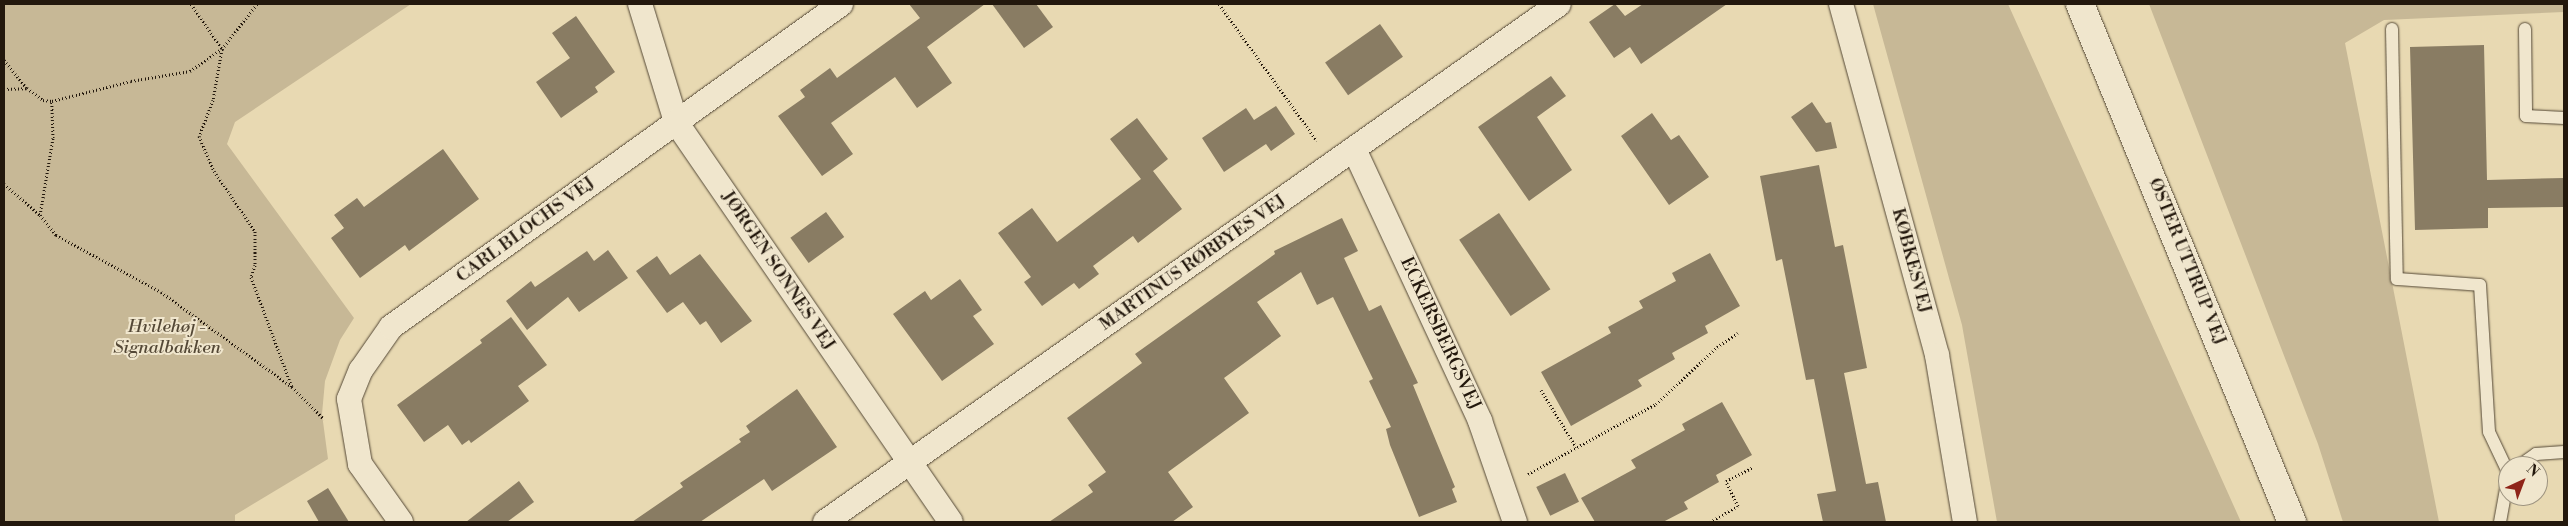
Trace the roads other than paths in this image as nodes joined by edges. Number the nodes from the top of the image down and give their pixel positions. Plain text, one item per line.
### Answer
1 (640, 4) edge
2 (841, 4) edge
3 (1559, 4) edge
4 (1841, 4) edge
5 (2080, 4) edge
6 (2392, 29) dead end
7 (2525, 29) dead end
8 (2564, 118) edge
9 (676, 122) junction
10 (1354, 149) junction
11 (2564, 452) edge
12 (2500, 456) edge
13 (2533, 456) edge
14 (910, 463) junction
15 (2503, 506) edge
16 (401, 522) edge
17 (825, 522) edge
18 (951, 522) edge
19 (1515, 522) edge
20 (1965, 522) edge
21 (2292, 522) edge
22 (2500, 522) edge

1 - 9 street, JØRGEN SONNES VEJ
2 - 9 street, CARL BLOCHS VEJ
3 - 10 street, MARTINUS RØRBYES VEJ
4 - 20 street, KØBKESVEJ
5 - 21 street, ØSTER UTTRUP VEJ
6 - 12 lane
7 - 8 lane
9 - 14 street, JØRGEN SONNES VEJ
9 - 16 street, CARL BLOCHS VEJ
10 - 14 street, MARTINUS RØRBYES VEJ
10 - 19 street, ECKERSBERGSVEJ
11 - 13 lane
14 - 17 street, MARTINUS RØRBYES VEJ
14 - 18 street, JØRGEN SONNES VEJ
15 - 22 lane

